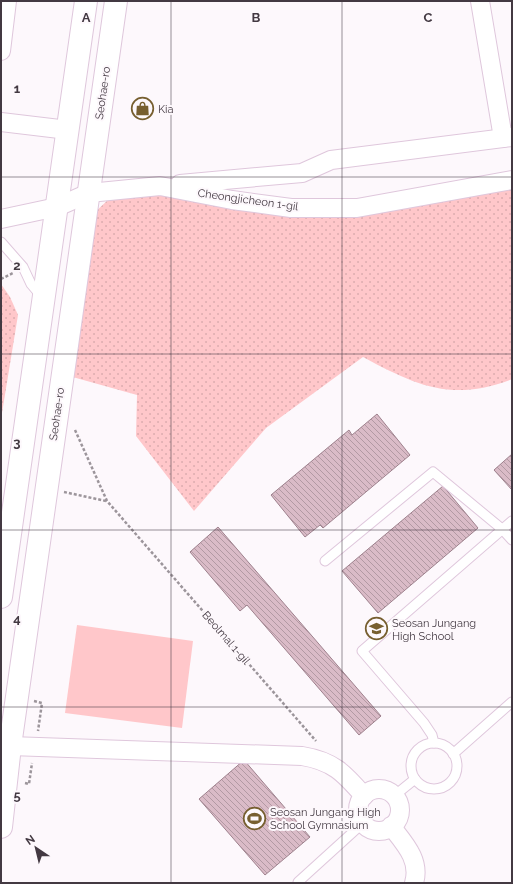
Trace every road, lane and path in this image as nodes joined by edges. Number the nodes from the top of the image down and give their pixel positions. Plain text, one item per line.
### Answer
1 (86, 1) edge
2 (116, 1) edge
3 (480, 1) edge
4 (5, 9) edge
5 (1, 51) edge
6 (1, 122) edge
7 (68, 130) junction
8 (508, 137) edge
9 (512, 180) edge
10 (160, 186) junction
11 (89, 193) junction
12 (57, 207) junction
13 (1, 219) edge
14 (1, 242) edge
15 (44, 299) junction
16 (72, 424) dead end
17 (47, 488) junction
18 (107, 501) junction
19 (512, 521) edge
20 (502, 529) junction
21 (512, 540) edge
22 (325, 561) dead end
23 (1, 597) edge
24 (512, 702) edge
25 (434, 743) junction
26 (320, 745) dead end
27 (10, 746) junction
28 (453, 754) junction
29 (415, 779) junction
30 (364, 796) junction
31 (394, 796) junction
32 (363, 823) junction
33 (391, 826) junction
34 (1, 827) edge
35 (298, 882) dead end
36 (414, 883) edge

1 - 7 main road
2 - 11 main road, Seohae-ro
3 - 8 street
4 - 5 street
6 - 7 street
7 - 12 main road
8 - 10 street
9 - 10 street, Cheongjicheon 1-gil
10 - 11 street, Cheongjicheon 1-gil
11 - 12 street, Cheongjicheon 1-gil
11 - 17 main road, Seohae-ro
12 - 13 street, Cheongjicheon 1-gil
12 - 15 main road
14 - 15 lane
15 - 23 main road
16 - 18 path, Beolmal 1-gil
17 - 18 path
17 - 27 main road, Seohae-ro
18 - 26 path, Beolmal 1-gil
19 - 20 lane
20 - 21 lane
20 - 22 lane
20 - 25 lane
24 - 28 lane
25 - 28 lane
25 - 29 lane
27 - 30 street
27 - 34 main road, Seohae-ro
28 - 29 lane
29 - 31 lane
30 - 31 street
30 - 32 street
31 - 33 street
32 - 33 street
32 - 35 lane
33 - 36 street

